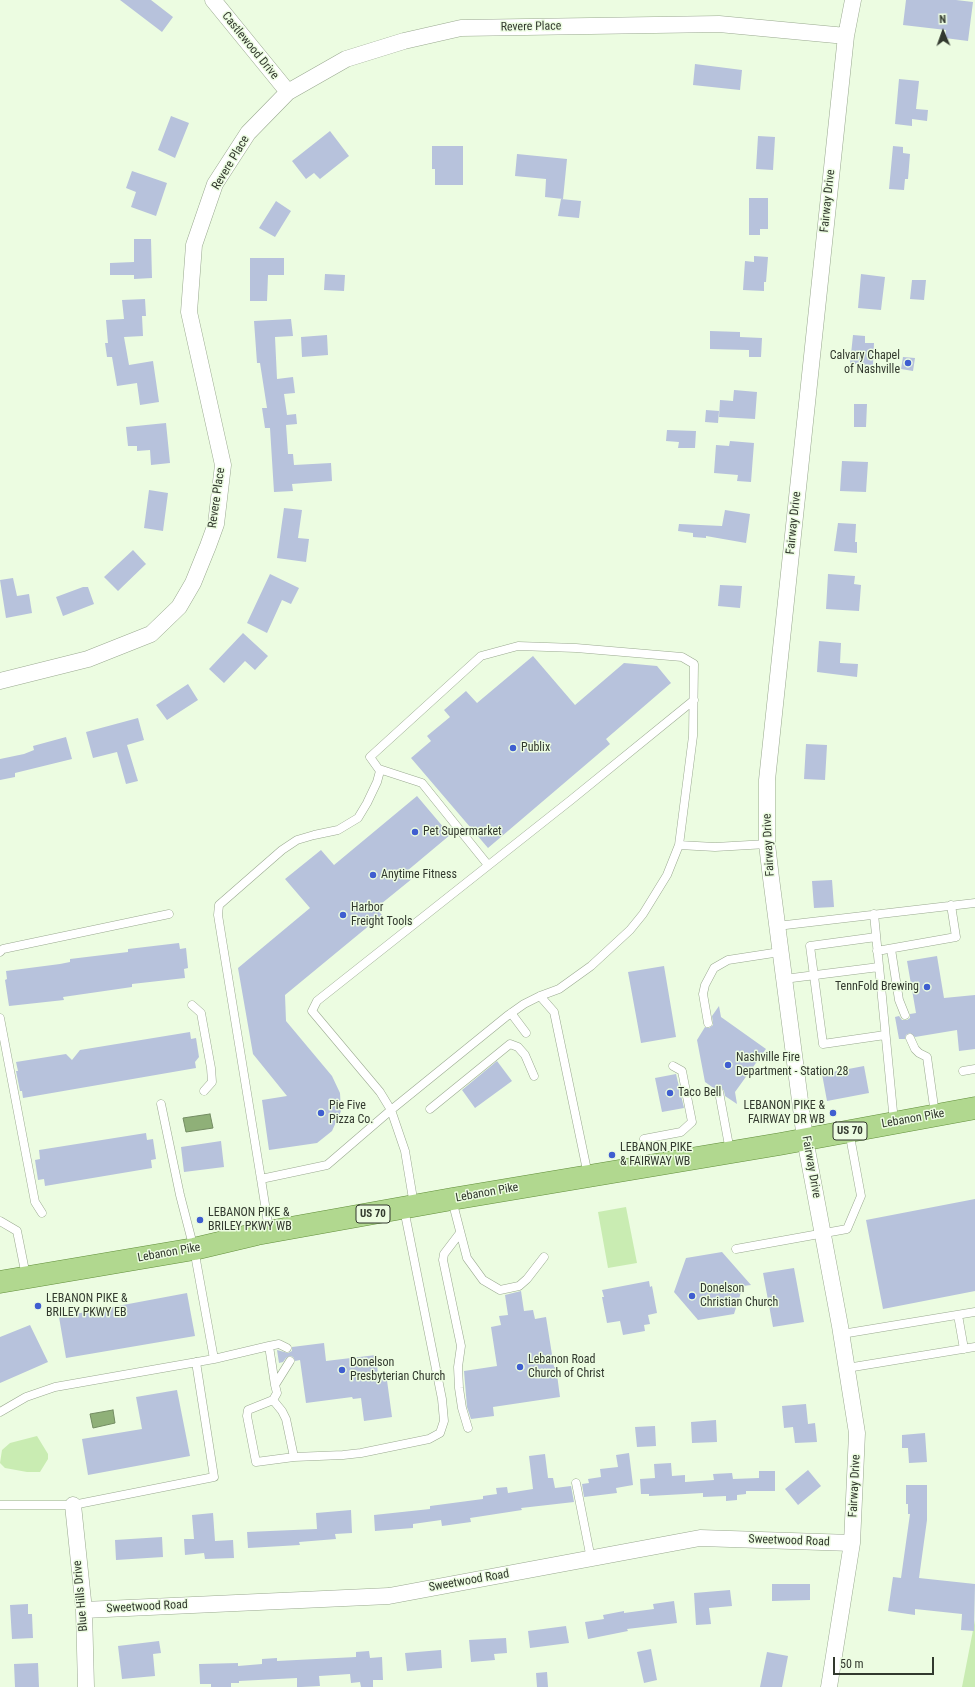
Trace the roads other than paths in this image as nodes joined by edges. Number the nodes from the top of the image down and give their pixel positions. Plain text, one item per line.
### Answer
1 (213, 0) edge
2 (853, 0) edge
3 (846, 36) junction
4 (288, 92) junction
5 (0, 681) edge
6 (694, 700) junction
7 (379, 769) junction
8 (767, 844) junction
9 (679, 845) junction
10 (488, 865) junction
11 (975, 902) edge
12 (951, 905) junction
13 (169, 914) dead end
14 (874, 914) junction
15 (777, 926) junction
16 (876, 938) junction
17 (891, 949) junction
18 (877, 951) junction
19 (0, 952) edge
20 (780, 952) junction
21 (878, 967) junction
22 (814, 976) junction
23 (784, 979) junction
24 (540, 996) junction
25 (192, 1005) dead end
26 (511, 1013) junction
27 (905, 1015) dead end
28 (0, 1018) edge
29 (708, 1023) dead end
30 (526, 1033) dead end
31 (885, 1036) junction
32 (910, 1038) dead end
33 (673, 1066) dead end
34 (975, 1069) edge
35 (963, 1071) dead end
36 (534, 1076) dead end
37 (204, 1091) dead end
38 (719, 1092) dead end
39 (162, 1104) dead end
40 (975, 1108) edge
41 (430, 1109) dead end
42 (391, 1110) junction
43 (935, 1115) junction
44 (894, 1122) junction
45 (849, 1131) junction
46 (644, 1139) dead end
47 (805, 1139) junction
48 (730, 1151) junction
49 (588, 1176) junction
50 (261, 1179) junction
51 (452, 1199) junction
52 (409, 1207) junction
53 (42, 1213) dead end
54 (0, 1221) edge
55 (270, 1233) junction
56 (460, 1233) junction
57 (823, 1233) junction
58 (194, 1249) junction
59 (736, 1250) dead end
60 (544, 1257) dead end
61 (26, 1277) junction
62 (0, 1282) edge
63 (975, 1312) edge
64 (958, 1315) junction
65 (842, 1334) junction
66 (269, 1346) junction
67 (975, 1347) edge
68 (287, 1348) dead end
69 (964, 1349) junction
70 (214, 1359) junction
71 (290, 1361) dead end
72 (196, 1362) junction
73 (847, 1368) junction
74 (275, 1385) junction
75 (273, 1400) junction
76 (0, 1412) edge
77 (468, 1428) dead end
78 (294, 1457) junction
79 (576, 1483) dead end
80 (0, 1505) edge
81 (73, 1505) junction
82 (852, 1543) junction
83 (592, 1559) junction
84 (84, 1610) junction
85 (86, 1687) edge
86 (829, 1687) edge

1 - 4 street, Castlewood Drive
2 - 3 street, Fairway Drive
3 - 4 street, Revere Place
3 - 8 street, Fairway Drive
4 - 5 street, Revere Place
6 - 7 lane
6 - 9 lane
6 - 10 lane
7 - 10 lane
7 - 50 lane
8 - 9 lane
8 - 15 street, Fairway Drive
9 - 24 lane
10 - 42 lane
11 - 12 lane
12 - 14 lane
12 - 17 lane
13 - 19 lane
14 - 15 lane
14 - 16 lane
15 - 20 street, Fairway Drive
16 - 18 lane
16 - 22 lane
17 - 18 lane
17 - 27 lane
18 - 21 lane
20 - 23 street, Fairway Drive
20 - 29 lane
21 - 22 lane
21 - 31 lane
22 - 23 lane
22 - 31 lane
23 - 47 street, Fairway Drive
24 - 26 lane
24 - 49 lane
25 - 37 lane
26 - 30 lane
26 - 42 lane
28 - 53 lane
31 - 44 lane
32 - 43 lane
33 - 46 lane
34 - 35 lane
36 - 41 lane
38 - 48 lane
39 - 58 lane
40 - 43 main road, Lebanon Pike / US 70
42 - 50 lane
42 - 52 lane
43 - 44 main road, Lebanon Pike / US 70
44 - 45 main road, Lebanon Pike / US 70
45 - 47 main road, Lebanon Pike / US 70
45 - 57 lane
47 - 48 main road, Lebanon Pike / US 70
47 - 57 street, Fairway Drive
48 - 49 main road, Lebanon Pike / US 70
49 - 51 main road, Lebanon Pike / US 70
50 - 55 lane
51 - 52 main road, Lebanon Pike / US 70
51 - 56 lane
52 - 55 main road, Lebanon Pike / US 70
52 - 78 lane
54 - 61 lane
55 - 58 main road, Lebanon Pike / US 70
56 - 60 lane
56 - 77 lane
57 - 59 lane
57 - 65 street, Fairway Drive
58 - 61 main road, Lebanon Pike / US 70
58 - 70 lane
61 - 62 main road, Lebanon Pike / US 70
63 - 64 lane
64 - 65 lane
64 - 69 lane
65 - 73 street, Fairway Drive
66 - 68 lane
66 - 70 lane
66 - 74 lane
67 - 69 lane
69 - 73 lane
70 - 72 lane
71 - 74 lane
72 - 76 lane
72 - 81 lane
73 - 82 street, Fairway Drive
74 - 75 lane
75 - 78 lane
75 - 78 lane
79 - 83 lane
80 - 81 lane
81 - 84 street, Blue Hills Drive
82 - 83 street, Sweetwood Road
82 - 86 street, Fairway Drive
83 - 84 street, Sweetwood Road
84 - 85 street, Blue Hills Drive

